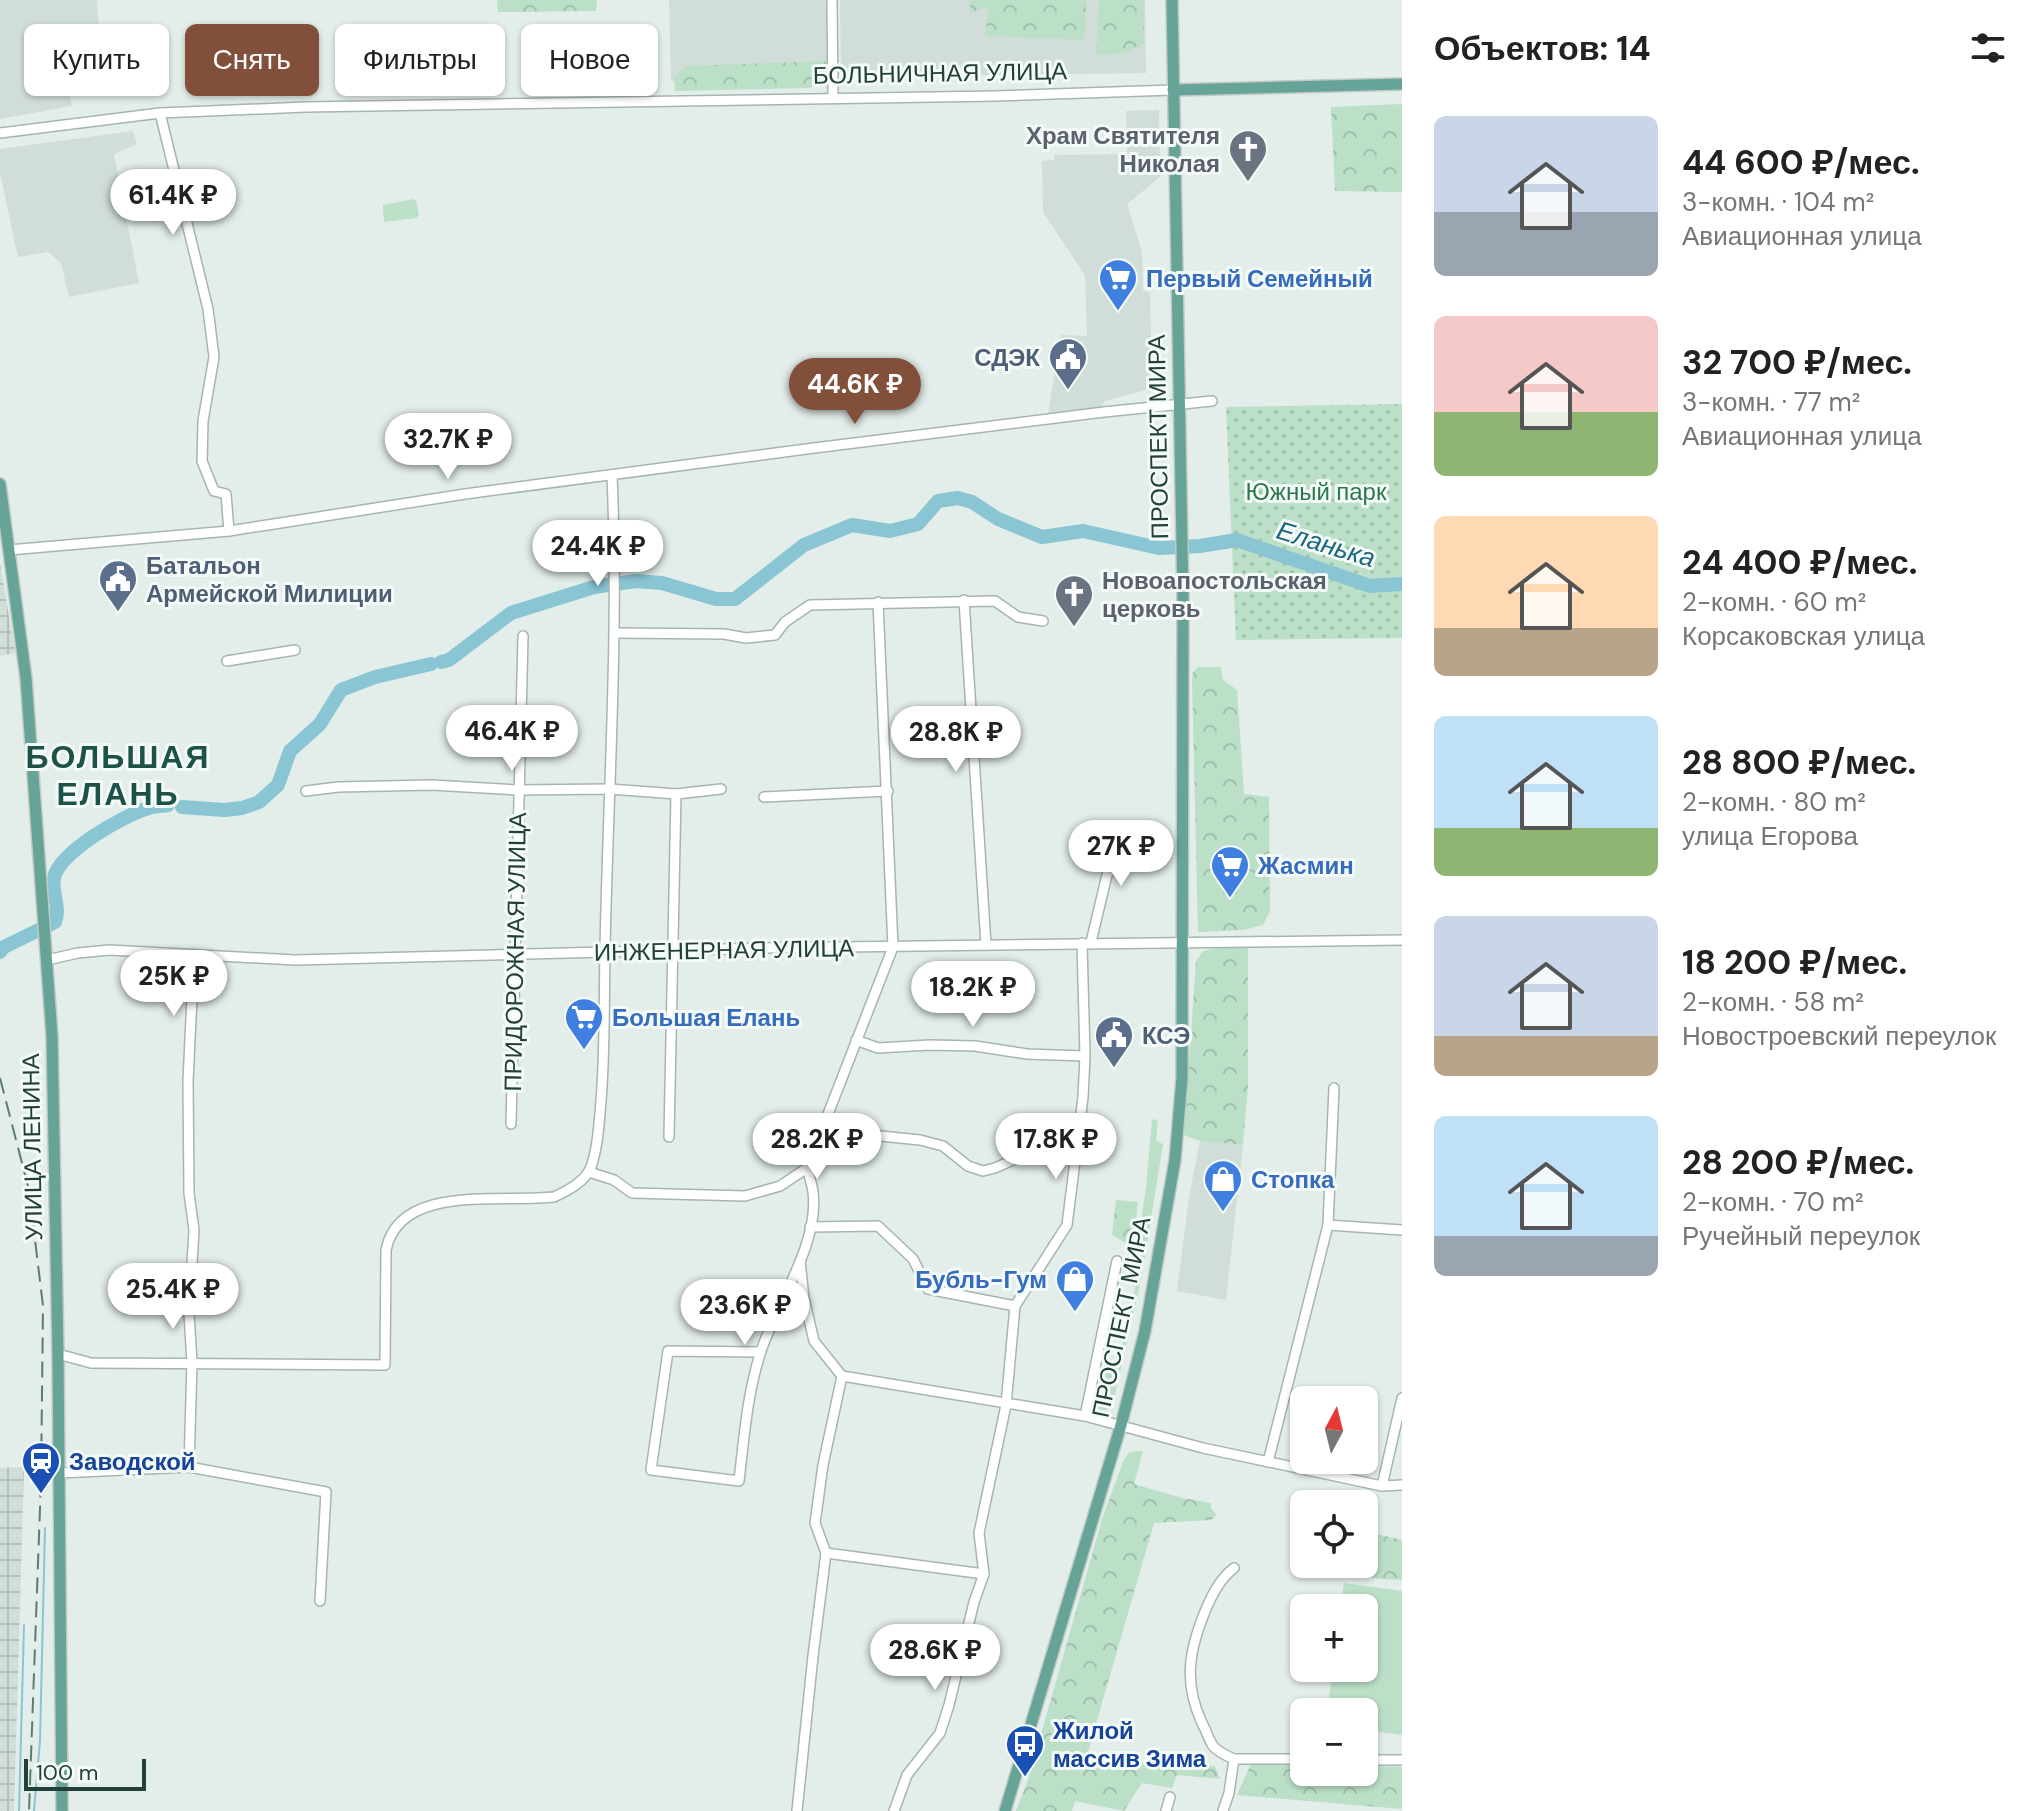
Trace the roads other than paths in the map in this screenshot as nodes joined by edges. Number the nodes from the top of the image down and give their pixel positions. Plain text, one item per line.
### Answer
1 (832, 0) edge
2 (1172, 0) edge
3 (1402, 84) edge
4 (1173, 90) junction
5 (833, 97) junction
6 (160, 113) junction
7 (0, 133) edge
8 (1212, 401) dead end
9 (1180, 404) junction
10 (612, 476) junction
11 (0, 484) edge
12 (229, 531) junction
13 (9, 550) junction
14 (964, 600) junction
15 (878, 602) junction
16 (1043, 621) dead end
17 (615, 633) junction
18 (523, 636) dead end
19 (295, 650) dead end
20 (227, 661) dead end
21 (610, 789) junction
22 (721, 789) dead end
23 (518, 790) junction
24 (306, 791) dead end
25 (888, 791) junction
26 (676, 794) junction
27 (764, 797) dead end
28 (1125, 828) dead end
29 (1402, 940) edge
30 (1183, 942) junction
31 (1086, 943) junction
32 (986, 945) junction
33 (893, 947) junction
34 (605, 952) junction
35 (675, 952) junction
36 (513, 955) junction
37 (194, 956) junction
38 (47, 960) junction
39 (856, 1040) junction
40 (1085, 1056) junction
41 (1334, 1088) dead end
42 (511, 1124) dead end
43 (821, 1130) junction
44 (669, 1137) dead end
45 (1076, 1155) junction
46 (807, 1168) junction
47 (589, 1172) junction
48 (1328, 1225) junction
49 (810, 1227) junction
50 (1402, 1230) edge
51 (800, 1261) junction
52 (1117, 1261) dead end
53 (1015, 1306) junction
54 (761, 1352) junction
55 (58, 1354) junction
56 (192, 1362) junction
57 (842, 1376) junction
58 (1402, 1398) edge
59 (1006, 1405) junction
60 (1085, 1416) junction
61 (1121, 1425) junction
62 (1268, 1462) junction
63 (189, 1467) junction
64 (59, 1473) junction
65 (1402, 1485) edge
66 (1382, 1486) junction
67 (826, 1553) junction
68 (1234, 1568) dead end
69 (984, 1574) junction
70 (320, 1601) dead end
71 (1234, 1759) junction
72 (1290, 1759) edge
73 (1378, 1760) edge
74 (1402, 1760) edge
75 (1170, 1797) dead end
76 (62, 1811) edge
77 (797, 1811) edge
78 (894, 1811) edge
79 (1005, 1811) edge
80 (1166, 1811) edge
81 (1223, 1811) edge

1 - 5 street
2 - 4 main road, ПРОСПЕКТ МИРА
3 - 4 main road, БОЛЬНИЧНАЯ УЛИЦА
4 - 5 street, БОЛЬНИЧНАЯ УЛИЦА
4 - 9 main road, ПРОСПЕКТ МИРА
5 - 6 street, БОЛЬНИЧНАЯ УЛИЦА
6 - 7 street, БОЛЬНИЧНАЯ УЛИЦА
6 - 12 street
8 - 9 street
9 - 10 street
9 - 30 main road, ПРОСПЕКТ МИРА
10 - 12 street
10 - 17 street
11 - 13 main road, УЛИЦА ЛЕНИНА
12 - 13 street
13 - 38 main road, УЛИЦА ЛЕНИНА
14 - 15 street
14 - 16 street
14 - 32 street
15 - 17 street
15 - 25 street
17 - 21 street
18 - 23 street, ПРИДОРОЖНАЯ УЛИЦА
19 - 20 street
21 - 23 street
21 - 26 street
21 - 34 street
22 - 26 street
23 - 24 street
23 - 36 street, ПРИДОРОЖНАЯ УЛИЦА
25 - 27 street
25 - 33 street
26 - 35 street
28 - 31 street
29 - 30 street, ИНЖЕНЕРНАЯ УЛИЦА
30 - 31 street, ИНЖЕНЕРНАЯ УЛИЦА
30 - 61 main road, ПРОСПЕКТ МИРА
31 - 32 street, ИНЖЕНЕРНАЯ УЛИЦА
31 - 40 street
32 - 33 street, ИНЖЕНЕРНАЯ УЛИЦА
33 - 35 street, ИНЖЕНЕРНАЯ УЛИЦА
33 - 39 street
34 - 35 street, ИНЖЕНЕРНАЯ УЛИЦА
34 - 36 street, ИНЖЕНЕРНАЯ УЛИЦА
34 - 47 street
35 - 44 street
36 - 37 street, ИНЖЕНЕРНАЯ УЛИЦА
36 - 42 street, ПРИДОРОЖНАЯ УЛИЦА
37 - 38 street, ИНЖЕНЕРНАЯ УЛИЦА
37 - 56 street
38 - 55 main road, УЛИЦА ЛЕНИНА
39 - 40 street
39 - 43 street
40 - 45 street
41 - 48 street
43 - 45 street
43 - 46 street
45 - 53 street
46 - 47 street
46 - 49 street
47 - 56 street
48 - 50 street
48 - 62 street
49 - 51 street
49 - 53 street
51 - 54 street
51 - 57 street
52 - 60 street
53 - 59 street
54 - 54 street
55 - 56 street
55 - 64 main road, УЛИЦА ЛЕНИНА
56 - 63 street
57 - 59 street
57 - 67 street
58 - 66 street
59 - 60 street
59 - 69 street
60 - 61 street
61 - 62 street
61 - 79 main road, ПРОСПЕКТ МИРА
62 - 66 street
63 - 64 street
63 - 70 street
64 - 76 main road, УЛИЦА ЛЕНИНА
65 - 66 street
67 - 69 street
67 - 77 street
68 - 71 street
69 - 78 street
71 - 72 street
71 - 81 street
73 - 74 street
75 - 80 street

